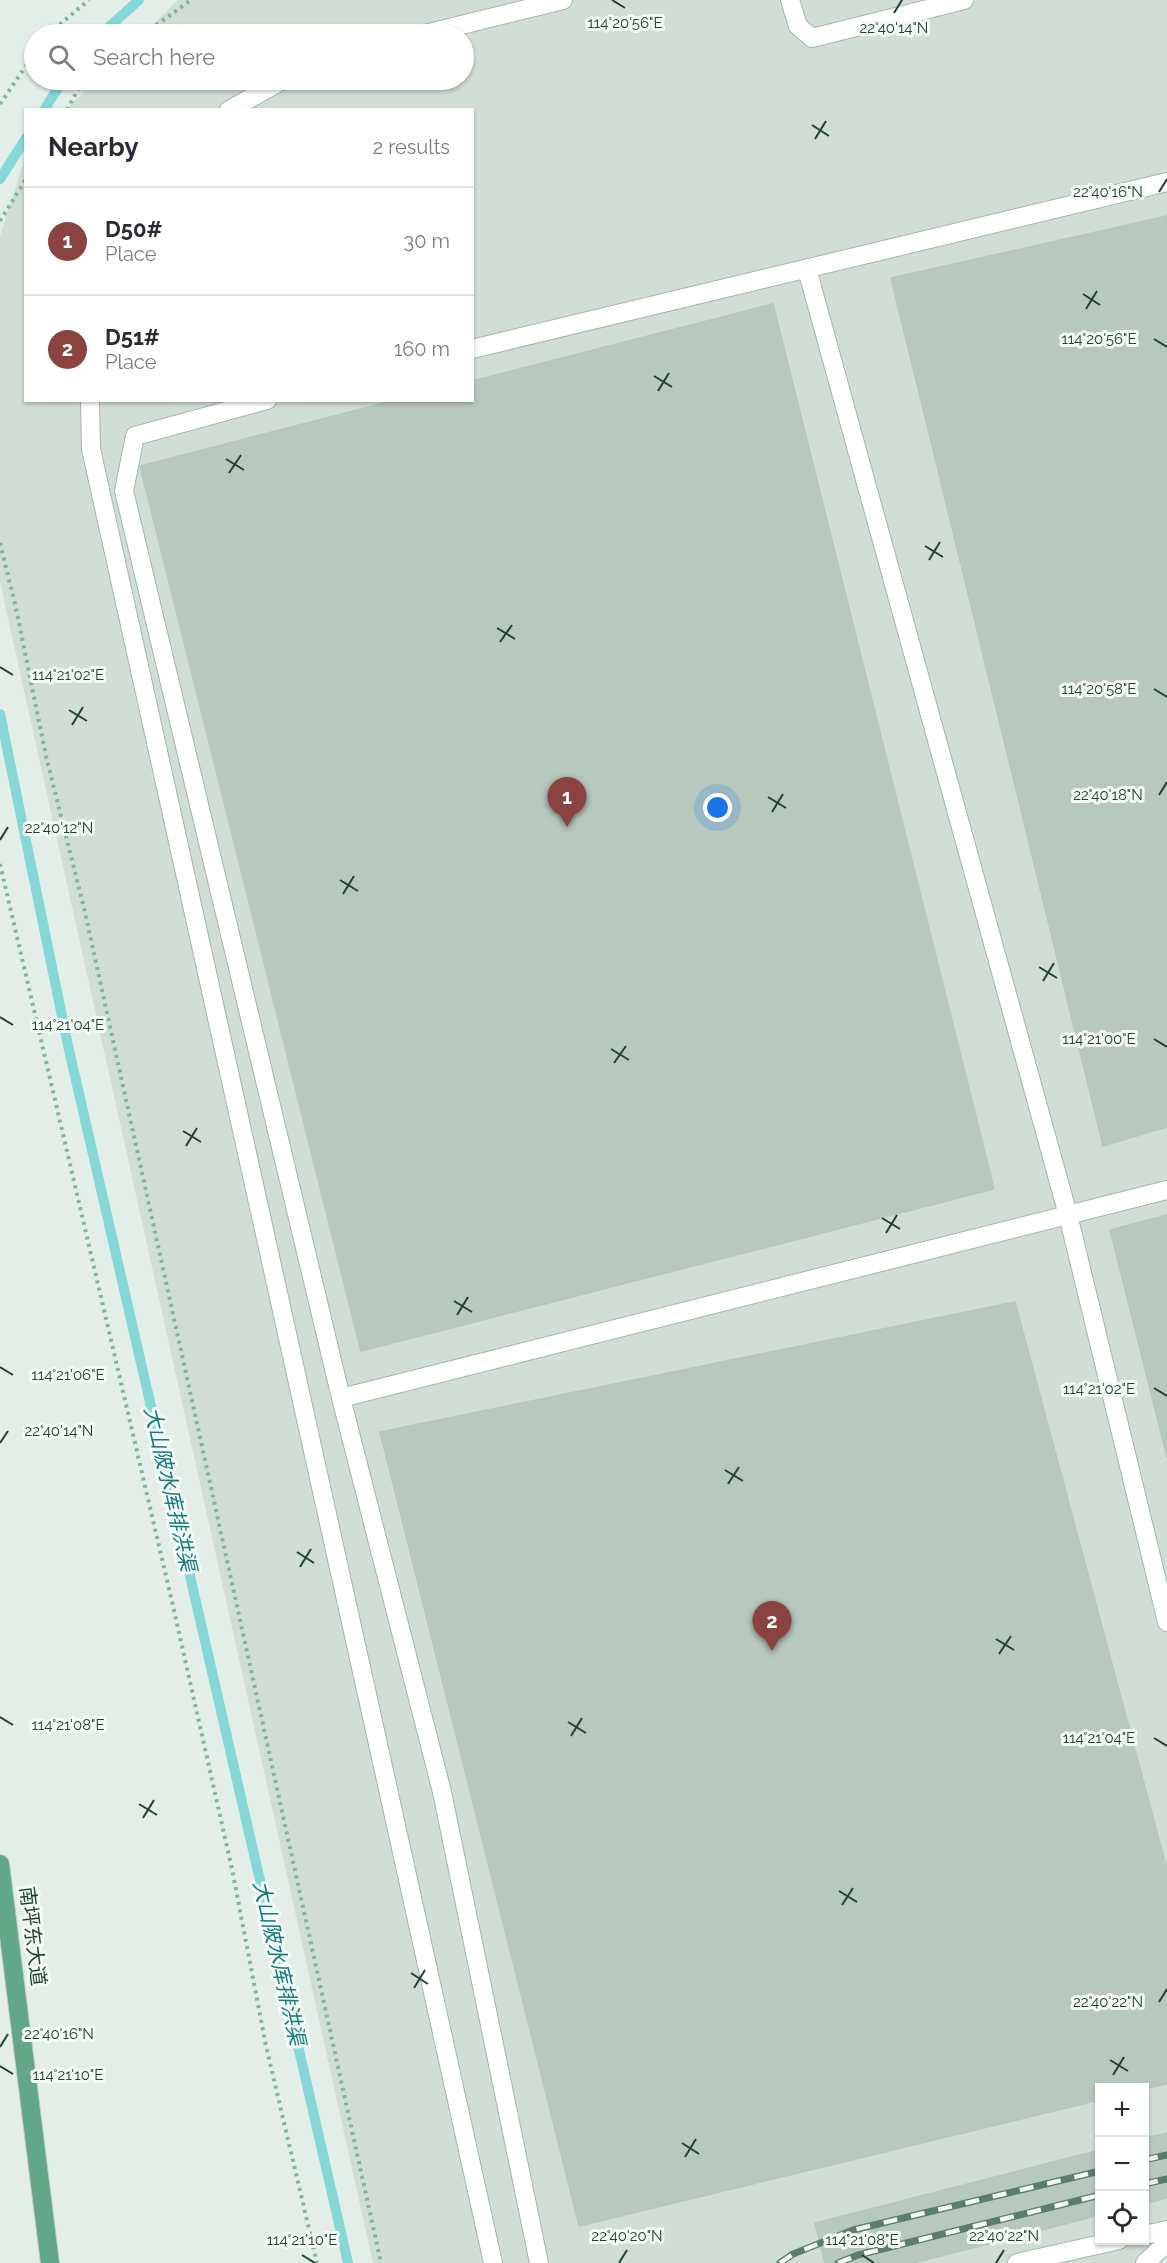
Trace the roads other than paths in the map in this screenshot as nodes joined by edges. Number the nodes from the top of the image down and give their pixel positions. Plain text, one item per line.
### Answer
1 (563, 0) edge
2 (790, 0) edge
3 (963, 0) edge
4 (466, 24) edge
5 (265, 90) edge
6 (234, 108) edge
7 (1167, 182) edge
8 (807, 269) junction
9 (474, 349) edge
10 (90, 402) edge
11 (260, 402) edge
12 (1167, 1190) edge
13 (1068, 1215) junction
14 (341, 1398) junction
15 (1167, 1622) edge
16 (0, 1864) edge
17 (1167, 2230) edge
18 (1149, 2234) edge
19 (1167, 2243) edge
20 (1100, 2245) edge
21 (50, 2263) edge
22 (493, 2263) edge
23 (539, 2263) edge
24 (1017, 2263) edge
25 (1144, 2263) edge

1 - 4 lane
2 - 3 lane
5 - 6 lane
7 - 8 lane
8 - 9 lane
8 - 13 lane
10 - 22 lane
11 - 14 lane
12 - 13 lane
13 - 14 lane
13 - 15 lane
14 - 23 lane
16 - 21 main road, 南坪东大道
17 - 18 lane
19 - 25 lane
20 - 24 lane

